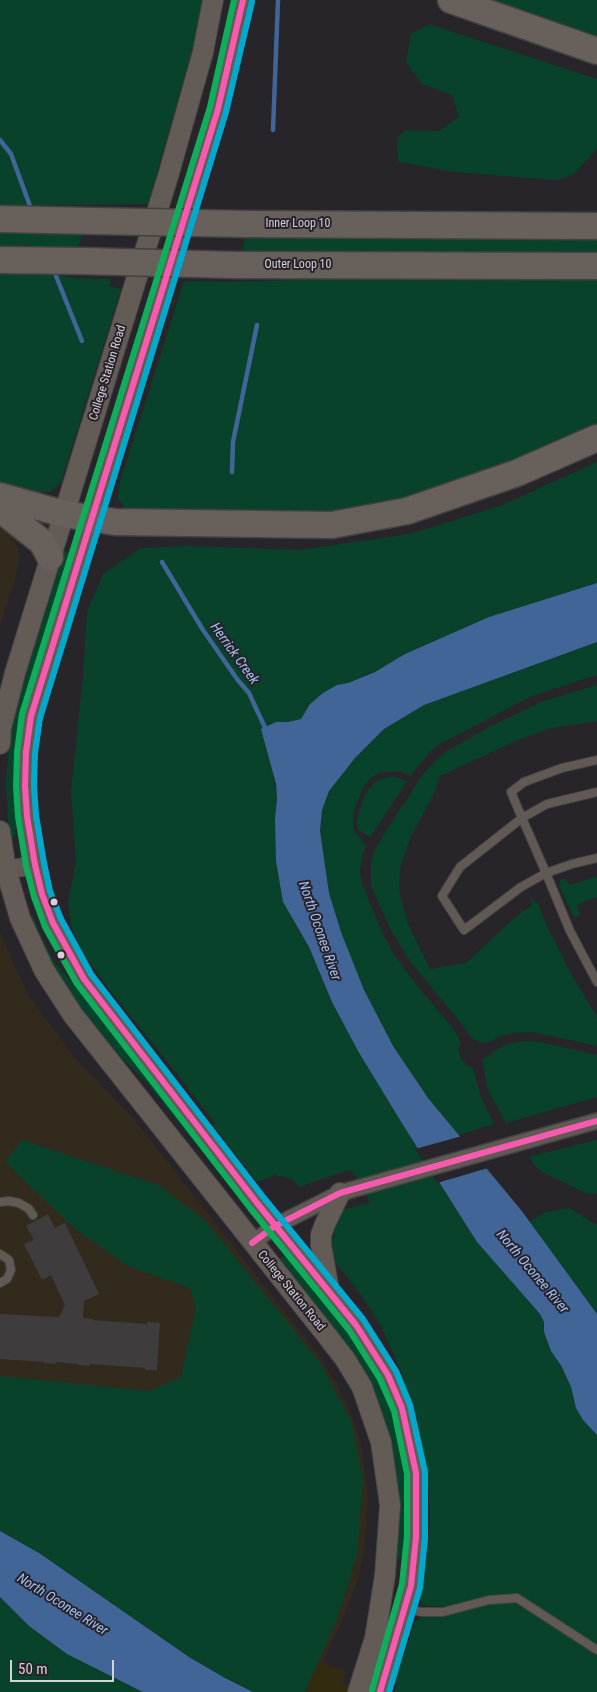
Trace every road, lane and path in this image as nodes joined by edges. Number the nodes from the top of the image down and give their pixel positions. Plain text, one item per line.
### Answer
1 (213, 0) edge
2 (243, 0) edge
3 (451, 0) edge
4 (597, 51) edge
5 (0, 219) edge
6 (597, 226) edge
7 (0, 260) edge
8 (597, 266) edge
9 (597, 438) edge
10 (0, 496) edge
11 (0, 509) edge
12 (64, 514) junction
13 (92, 519) junction
14 (50, 557) junction
15 (0, 744) edge
16 (597, 760) edge
17 (597, 792) edge
18 (522, 818) junction
19 (0, 831) edge
20 (597, 858) edge
21 (35, 865) junction
22 (3, 871) edge
23 (546, 874) junction
24 (0, 902) edge
25 (24, 926) junction
26 (597, 982) edge
27 (597, 1120) edge
28 (340, 1193) junction
29 (0, 1202) edge
30 (33, 1215) dead end
31 (275, 1226) junction
32 (252, 1243) junction
33 (0, 1254) edge
34 (0, 1283) edge
35 (330, 1292) junction
36 (405, 1608) junction
37 (597, 1650) edge
38 (367, 1689) edge

1 - 12 main road, College Station Road
2 - 13 main road, College Station Road
3 - 4 highway
5 - 6 highway, Inner Loop 10, bridge
7 - 8 highway, Outer Loop 10, bridge
9 - 13 highway
10 - 12 highway
11 - 14 highway
12 - 13 highway
12 - 14 main road, College Station Road
13 - 21 main road, College Station Road
14 - 15 main road, College Station Road
16 - 18 lane
17 - 18 lane
18 - 23 lane
18 - 23 lane
19 - 22 main road, College Station Road
20 - 23 lane
21 - 22 street
21 - 31 main road, College Station Road
22 - 25 main road, College Station Road
23 - 26 lane
24 - 25 main road
25 - 32 main road, College Station Road
27 - 28 street
28 - 31 street
28 - 35 main road
29 - 30 lane
31 - 32 street
31 - 35 main road, College Station Road
32 - 38 main road, College Station Road
33 - 34 lane
35 - 36 main road, College Station Road
36 - 37 lane
36 - 38 main road, College Station Road

